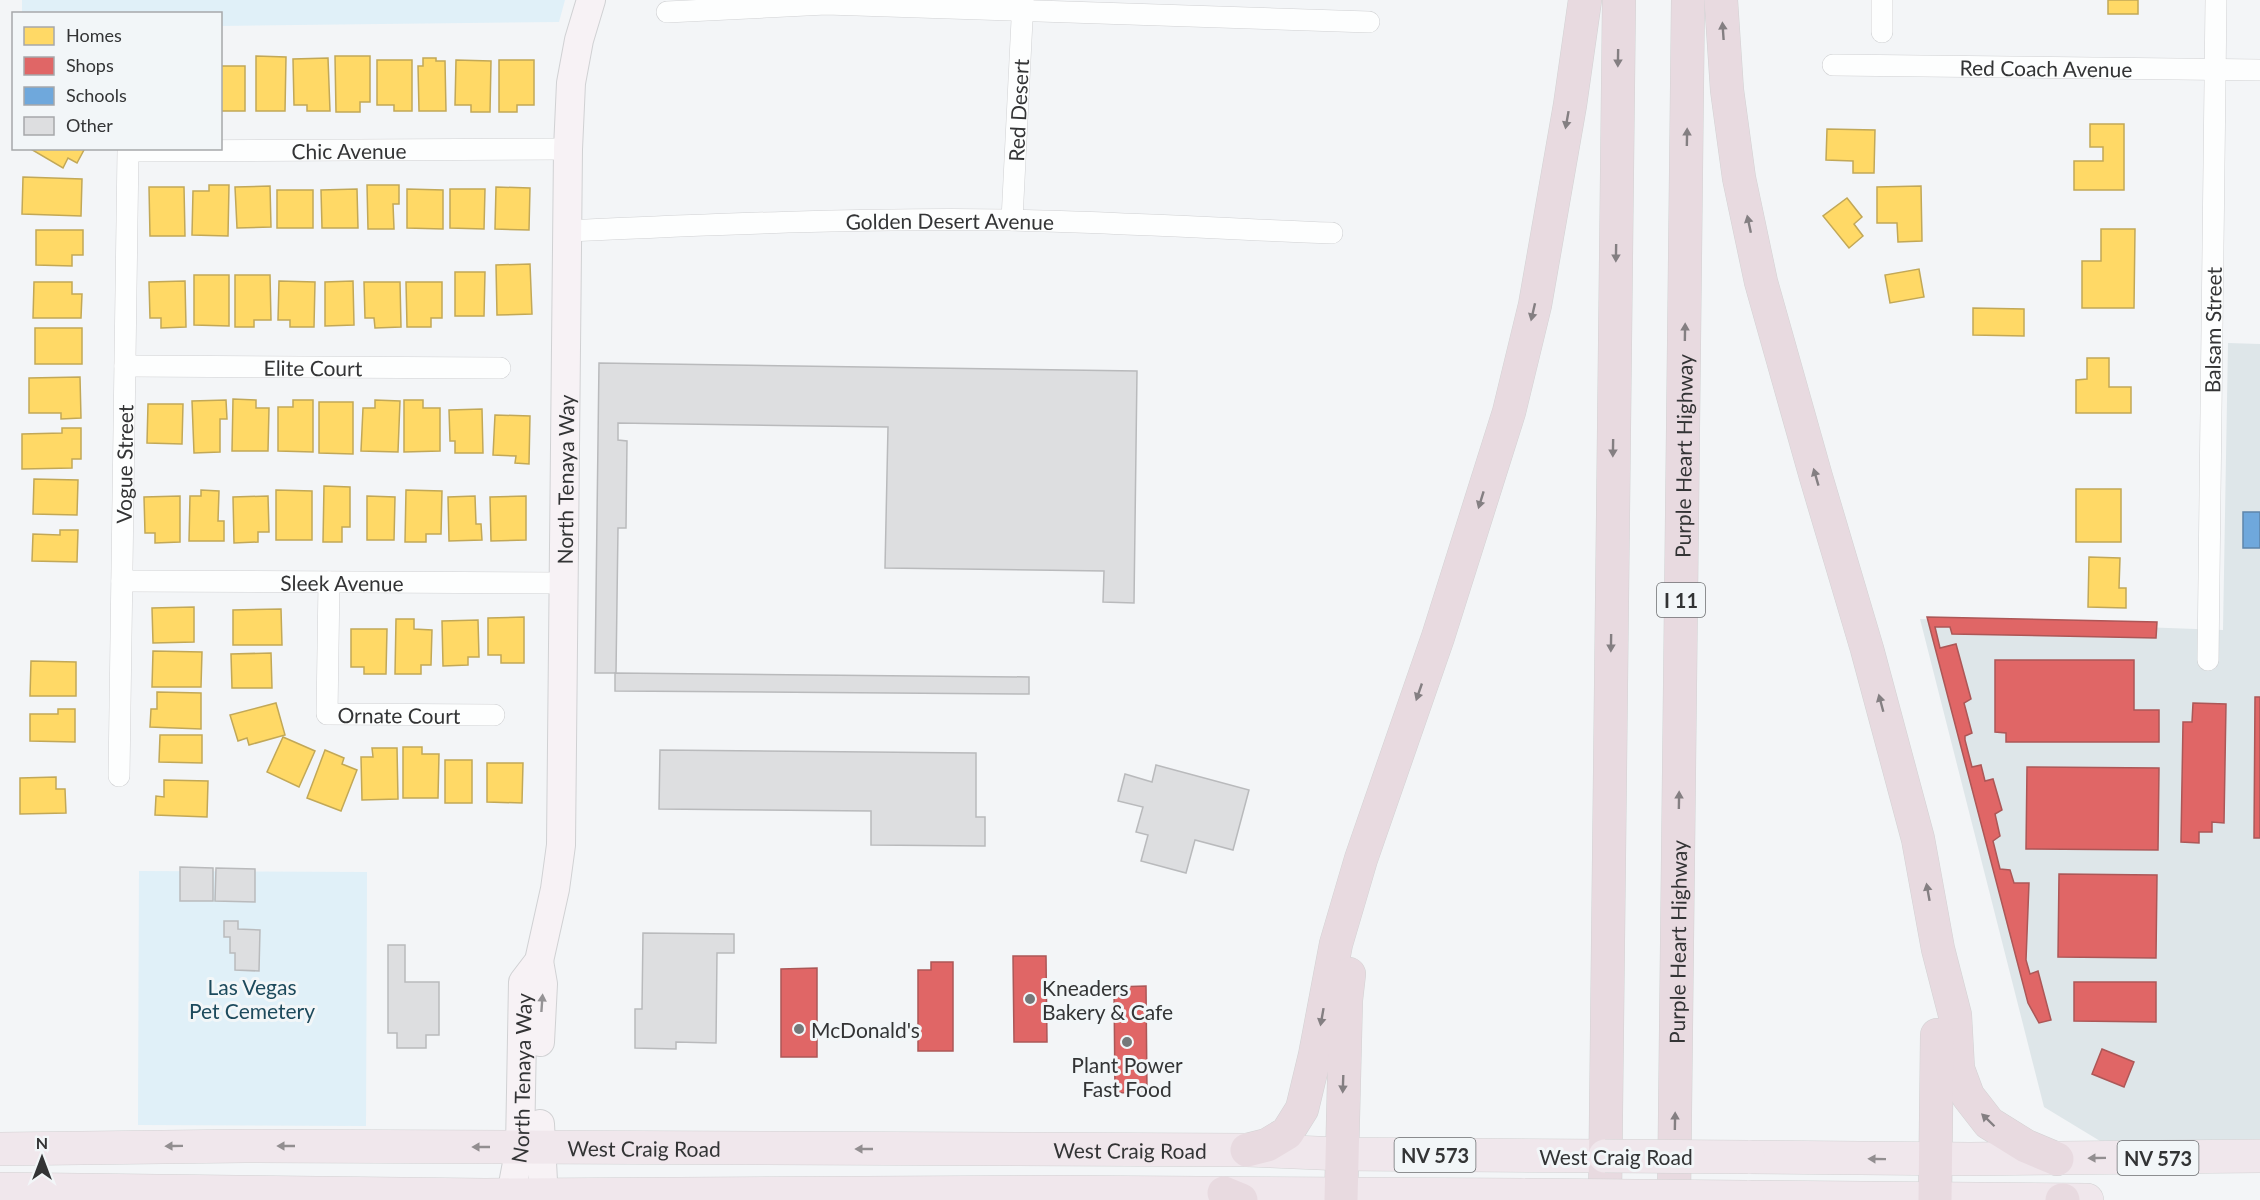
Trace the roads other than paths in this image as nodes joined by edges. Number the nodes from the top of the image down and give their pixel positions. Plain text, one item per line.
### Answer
1 (591, 0) edge
2 (1585, 0) edge
3 (1618, 0) edge
4 (1688, 0) edge
5 (1721, 0) edge
6 (1882, 0) edge
7 (2216, 0) edge
8 (1022, 5) edge
9 (667, 12) dead end
10 (1369, 22) dead end
11 (1882, 32) dead end
12 (1833, 65) dead end
13 (2216, 70) junction
14 (2260, 70) edge
15 (568, 149) junction
16 (128, 151) joint
17 (1012, 220) junction
18 (568, 231) junction
19 (1332, 233) dead end
20 (125, 366) junction
21 (500, 368) dead end
22 (122, 581) junction
23 (329, 582) junction
24 (565, 583) junction
25 (2208, 660) dead end
26 (494, 715) dead end
27 (119, 776) dead end
28 (1361, 858) junction
29 (1938, 949) junction
30 (530, 1147) junction
31 (0, 1149) edge
32 (1043, 1149) junction
33 (1247, 1150) junction
34 (1342, 1154) junction
35 (2260, 1156) edge
36 (1936, 1159) junction
37 (2056, 1159) junction
38 (0, 1189) edge
39 (866, 1193) junction
40 (231, 1196) edge
41 (544, 1196) edge
42 (1233, 1196) edge
43 (510, 1197) edge
44 (1341, 1197) edge
45 (1935, 1199) edge
46 (1605, 1200) edge
47 (1674, 1200) edge
48 (2063, 1200) edge
49 (2087, 1200) edge

1 - 15 main road, North Tenaya Way
2 -> 28 highway
3 -> 46 highway
47 -> 4 highway, Purple Heart Highway / I 11
29 -> 5 highway
6 - 11 street
7 - 13 street, Balsam Street
8 - 9 street
8 - 10 street
8 - 17 street, Red Desert
12 - 13 street, Red Coach Avenue
13 - 14 street, Red Coach Avenue
13 - 25 street, Balsam Street
15 - 16 street, Chic Avenue
15 - 18 main road, North Tenaya Way
16 - 20 street, Vogue Street
17 - 18 street, Golden Desert Avenue
17 - 19 street, Golden Desert Avenue
18 - 24 main road, North Tenaya Way
20 - 21 street, Elite Court
20 - 22 street, Vogue Street
22 - 23 street, Sleek Avenue
22 - 27 street, Vogue Street
23 - 24 street, Sleek Avenue
23 - 26 street, Ornate Court
24 - 30 main road, North Tenaya Way
28 -> 33 highway
28 -> 34 highway
29 - 36 highway
37 -> 29 highway
30 -> 31 main road, West Craig Road
32 -> 30 main road, West Craig Road
30 - 41 main road, North Tenaya Way
30 - 43 main road, North Tenaya Way
32 - 33 main road, West Craig Road
32 - 39 main road
33 - 34 main road, West Craig Road
36 -> 34 main road, West Craig Road / NV 573, bridge
34 - 44 highway
35 -> 37 main road, West Craig Road / NV 573
36 - 37 main road, West Craig Road / NV 573
36 - 45 highway
38 - 40 main road, West Craig Road
39 - 41 main road, West Craig Road
39 - 42 main road, West Craig Road
40 - 43 main road, West Craig Road
41 - 43 main road, West Craig Road
42 - 44 main road, West Craig Road
44 - 45 main road, West Craig Road / NV 573, bridge
45 - 48 main road, West Craig Road / NV 573
48 - 49 main road, West Craig Road / NV 573

